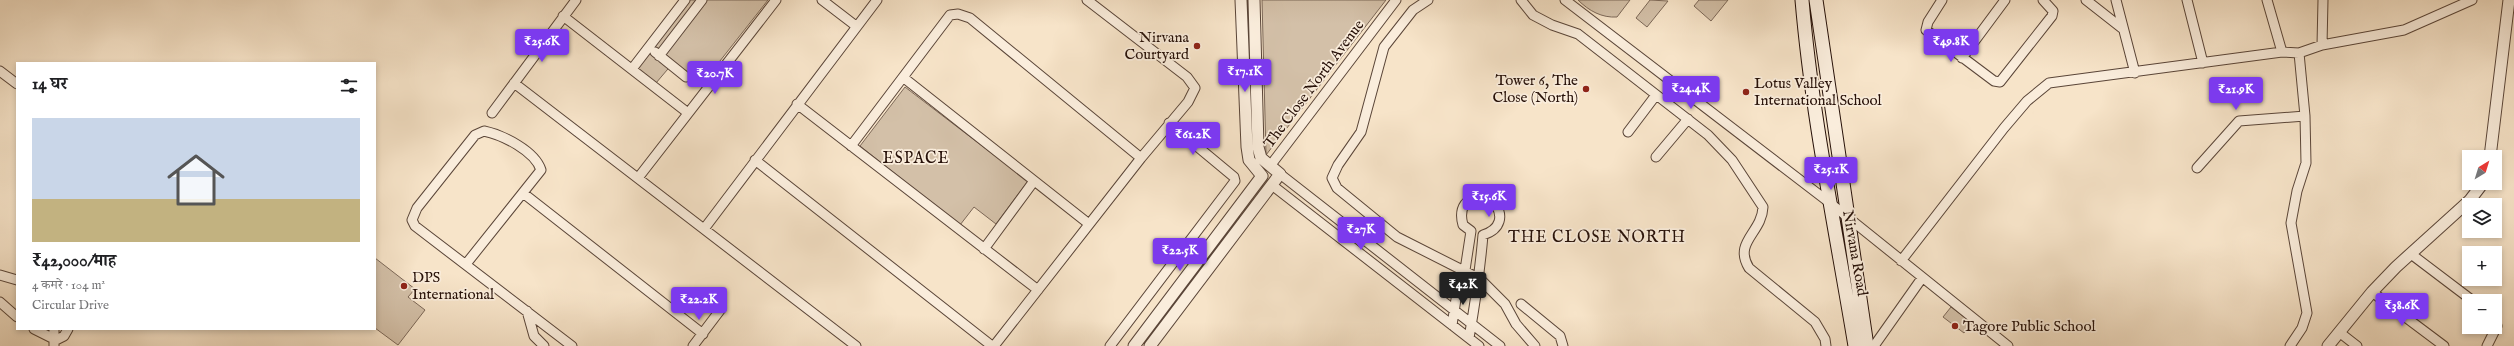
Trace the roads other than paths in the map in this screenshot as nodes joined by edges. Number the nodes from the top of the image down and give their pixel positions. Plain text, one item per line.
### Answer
1 (576, 0) edge
2 (685, 0) edge
3 (702, 0) edge
4 (776, 0) edge
5 (822, 0) edge
6 (877, 0) edge
7 (1087, 0) edge
8 (1241, 0) edge
9 (1254, 0) edge
10 (1396, 0) edge
11 (1428, 0) edge
12 (1521, 0) edge
13 (1565, 0) edge
14 (1802, 0) edge
15 (1816, 0) edge
16 (1942, 0) edge
17 (2005, 0) edge
18 (2043, 0) edge
19 (2086, 0) edge
20 (2116, 0) edge
21 (2188, 0) edge
22 (2267, 0) edge
23 (2323, 0) edge
24 (2472, 0) edge
25 (2509, 0) edge
26 (563, 16) junction
27 (856, 26) junction
28 (2122, 29) junction
29 (2322, 45) junction
30 (649, 47) junction
31 (2282, 52) junction
32 (2299, 53) junction
33 (659, 56) junction
34 (1962, 58) junction
35 (2203, 63) junction
36 (632, 69) junction
37 (0, 71) edge
38 (2135, 73) junction
39 (686, 77) dead end
40 (904, 78) junction
41 (16, 83) edge
42 (514, 83) junction
43 (1656, 95) junction
44 (797, 104) junction
45 (492, 113) dead end
46 (688, 113) junction
47 (2305, 116) junction
48 (1688, 119) junction
49 (1169, 123) junction
50 (1628, 132) dead end
51 (851, 146) junction
52 (2491, 150) edge
53 (1656, 157) dead end
54 (1141, 158) junction
55 (755, 160) junction
56 (1270, 166) junction
57 (2197, 168) dead end
58 (1280, 174) junction
59 (1262, 176) junction
60 (638, 178) junction
61 (1034, 181) junction
62 (1272, 185) junction
63 (2478, 190) edge
64 (523, 193) junction
65 (1830, 203) junction
66 (1847, 218) junction
67 (1089, 224) junction
68 (704, 229) junction
69 (984, 249) junction
70 (2410, 254) junction
71 (1901, 261) junction
72 (466, 264) junction
73 (1465, 270) junction
74 (0, 275) edge
75 (1922, 278) junction
76 (1480, 279) junction
77 (16, 280) edge
78 (1038, 290) junction
79 (2372, 292) junction
80 (2464, 294) edge
81 (0, 302) edge
82 (1521, 304) dead end
83 (721, 309) dead end
84 (527, 311) junction
85 (1455, 311) junction
86 (16, 316) edge
87 (1471, 324) junction
88 (1452, 325) junction
89 (36, 330) edge
90 (54, 330) edge
91 (67, 330) edge
92 (2339, 332) junction
93 (703, 334) junction
94 (2493, 334) edge
95 (1469, 338) junction
96 (55, 343) edge
97 (544, 346) edge
98 (572, 346) edge
99 (693, 346) edge
100 (856, 346) edge
101 (993, 346) edge
102 (1110, 346) edge
103 (1134, 346) edge
104 (1150, 346) edge
105 (1479, 346) edge
106 (1500, 346) edge
107 (1535, 346) edge
108 (1563, 346) edge
109 (1826, 346) edge
110 (1855, 346) edge
111 (1867, 346) edge
112 (1874, 346) edge
113 (2008, 346) edge
114 (2290, 346) edge
115 (2328, 346) edge
116 (2357, 346) edge
117 (2444, 346) edge
118 (2487, 346) edge

1 - 26 street
2 - 30 street
3 - 33 street
4 - 46 street
5 - 27 street
6 - 27 street
7 - 49 street
8 - 59 street
9 - 56 street
10 - 56 street, The Close North Avenue
11 - 73 street
12 - 43 street
13 - 65 street
14 - 65 main road, Nirvana Road
15 - 66 main road, Nirvana Road
16 - 34 street
17 - 34 street
18 - 34 street
19 - 28 street
20 - 28 street
21 - 35 street
22 - 31 street
23 - 29 street
24 - 29 street
25 - 52 street
26 - 36 street
26 - 42 street
27 - 44 street
28 - 38 street
29 - 32 street
30 - 33 street
30 - 36 street
31 - 32 street
31 - 35 street
32 - 47 street
33 - 39 street
35 - 38 street
36 - 46 street
37 - 41 street
38 - 71 street
40 - 51 street
40 - 54 street
40 - 61 street
42 - 45 street
42 - 60 street
43 - 48 street
43 - 50 street
44 - 51 street
44 - 55 street
46 - 60 street
47 - 57 street
47 - 114 street
48 - 53 street
48 - 109 street
49 - 54 street
49 - 102 street
51 - 69 street
54 - 67 street
55 - 68 street
55 - 101 street
56 - 58 street
56 - 59 street
58 - 62 street
58 - 85 street
59 - 62 street
59 - 103 street
60 - 68 street
61 - 67 street
61 - 69 street
62 - 88 street
62 - 104 street
63 - 70 street
64 - 72 street
64 - 72 street
64 - 93 street
65 - 66 street
65 - 110 main road, Nirvana Road
66 - 71 street
66 - 111 main road, Nirvana Road
67 - 78 street
68 - 100 street
69 - 78 street
70 - 79 street
70 - 80 street
71 - 75 street
72 - 84 street
73 - 76 street
73 - 76 street
73 - 85 street
74 - 77 street
75 - 112 street
75 - 113 street
76 - 87 street
76 - 107 street
78 - 101 street
79 - 92 street
79 - 117 street
81 - 86 street
82 - 108 street
83 - 93 street
84 - 97 street
84 - 98 street
85 - 87 street
85 - 88 street
87 - 95 street
87 - 106 street
88 - 95 street
89 - 96 street
90 - 96 street
91 - 96 street
92 - 115 street
92 - 116 street
93 - 99 street
94 - 118 street
95 - 105 street

